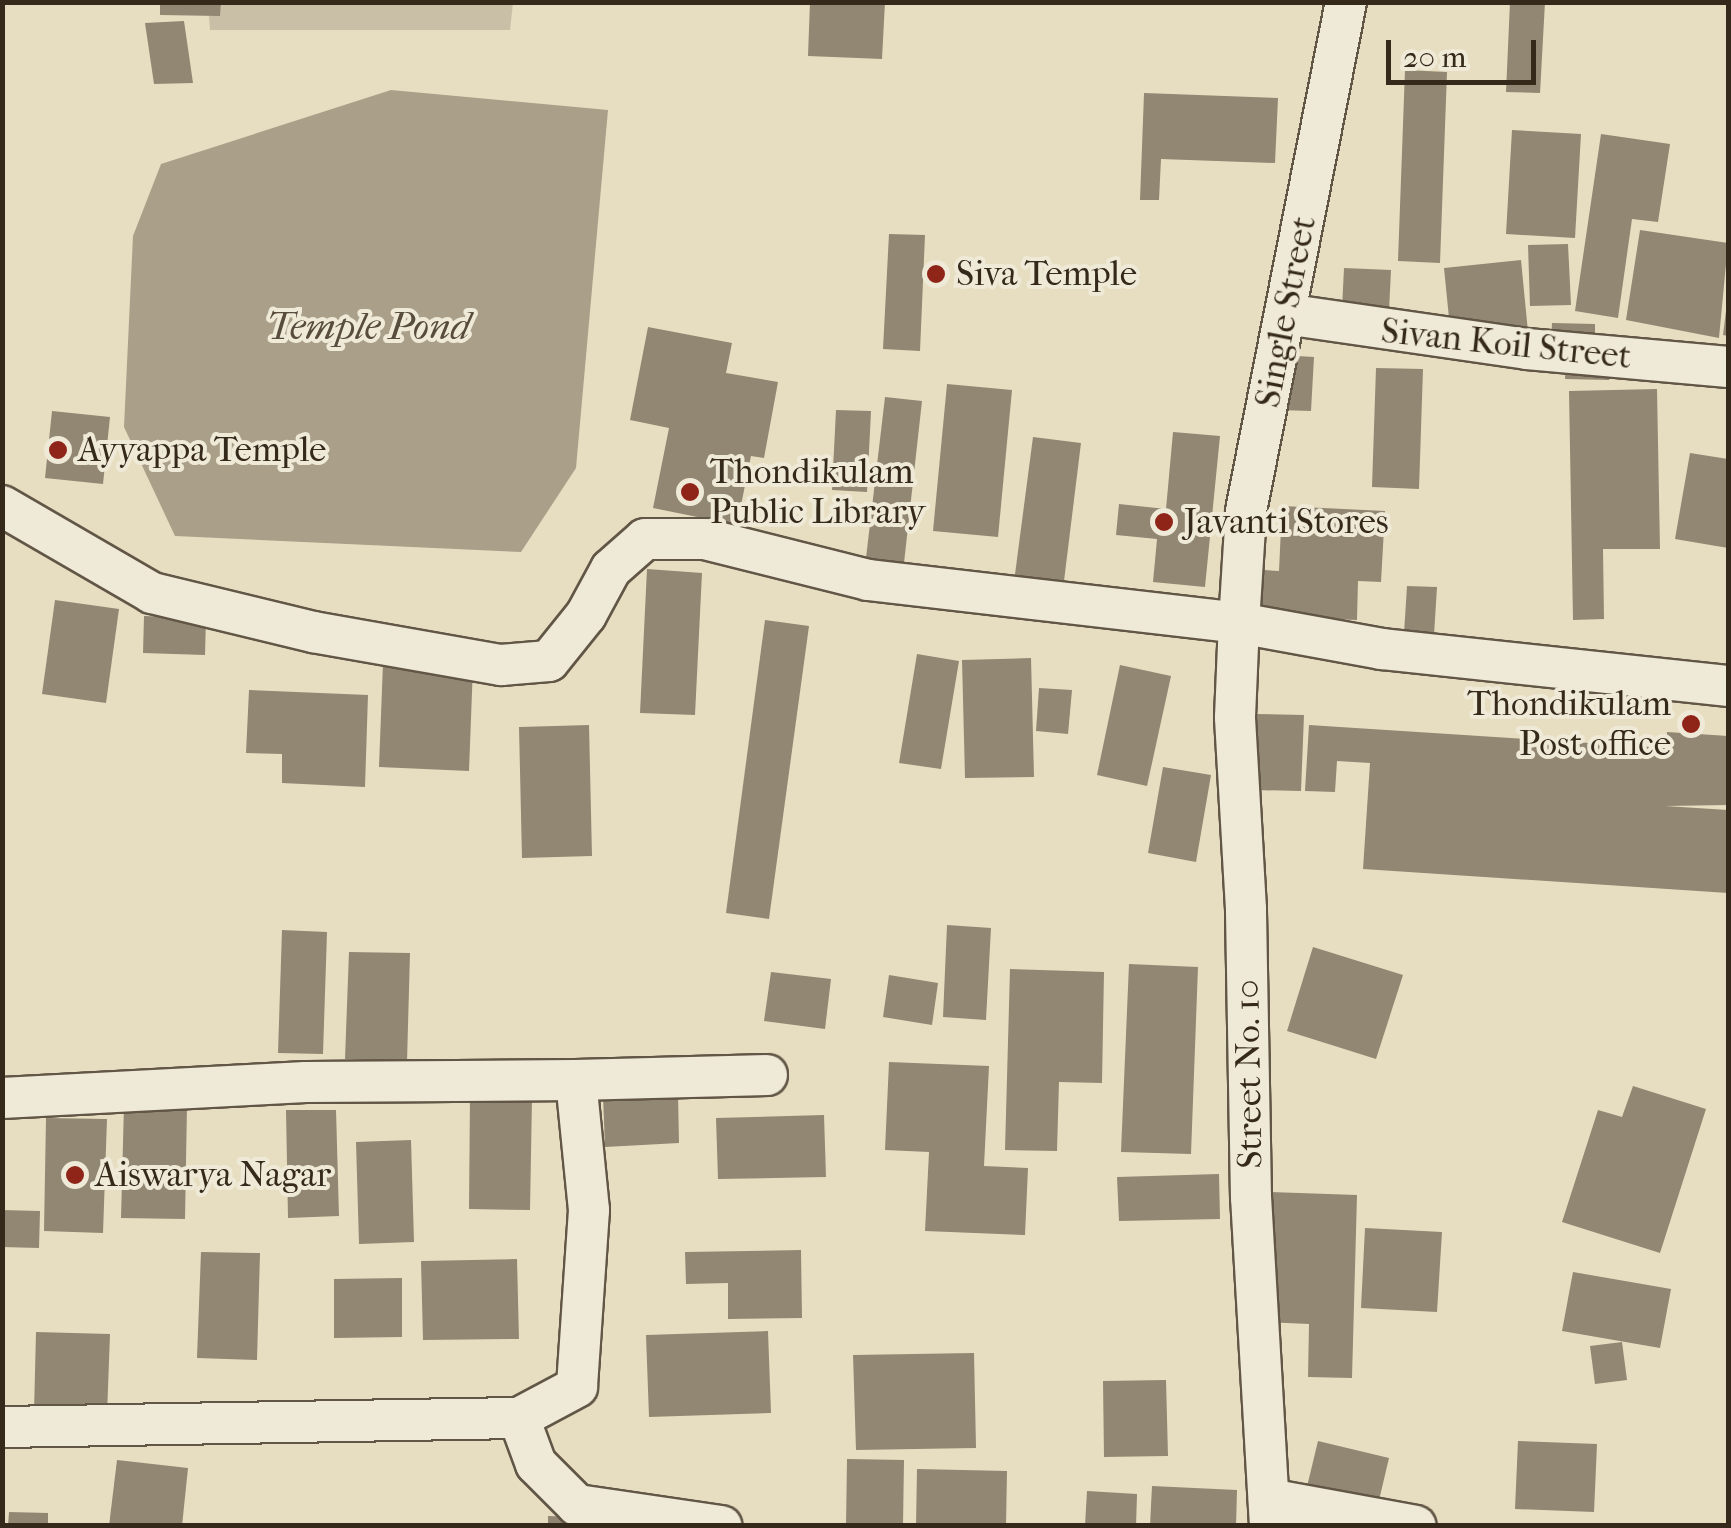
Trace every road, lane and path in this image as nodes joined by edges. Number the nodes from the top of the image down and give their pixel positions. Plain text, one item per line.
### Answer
1 (1346, 2) edge
2 (1285, 314) junction
3 (1728, 366) edge
4 (2, 506) edge
5 (1239, 623) junction
6 (1728, 686) edge
7 (767, 1075) dead end
8 (576, 1080) junction
9 (2, 1098) edge
10 (518, 1418) junction
11 (2, 1427) edge
12 (1269, 1512) edge
13 (721, 1526) edge
14 (1416, 1526) edge

1 - 2 street, Single Street
2 - 3 street, Sivan Koil Street
2 - 5 street, Single Street
4 - 5 street
5 - 6 street
5 - 12 street, Street No. 10
7 - 8 street
8 - 9 street
8 - 10 street
10 - 11 street
10 - 13 street
12 - 14 street

